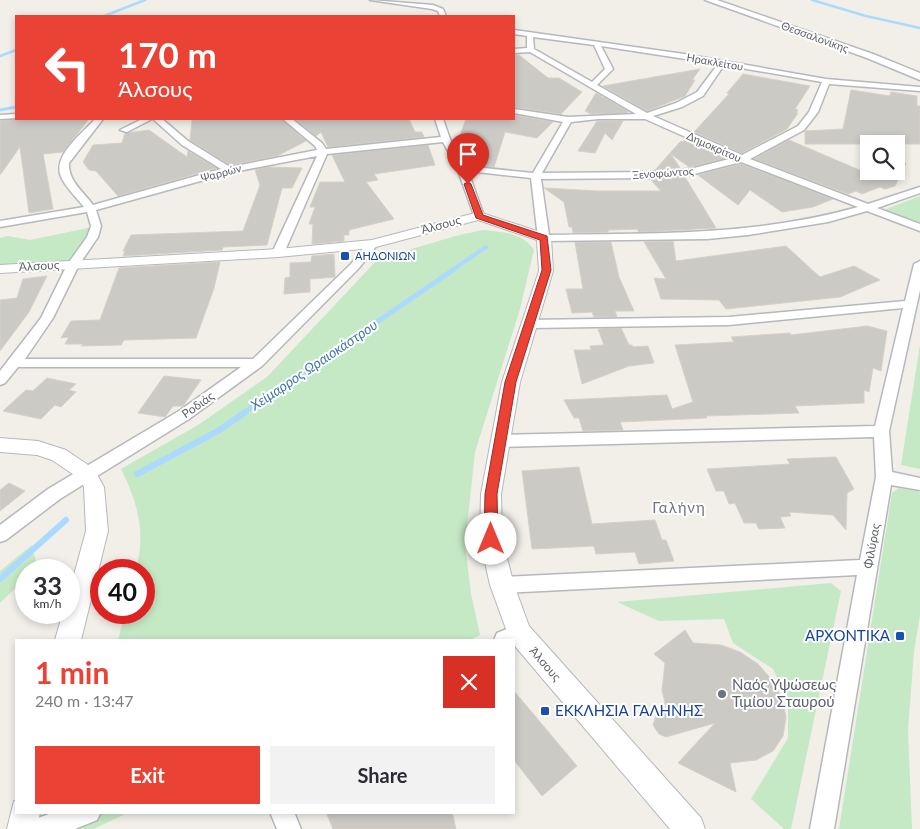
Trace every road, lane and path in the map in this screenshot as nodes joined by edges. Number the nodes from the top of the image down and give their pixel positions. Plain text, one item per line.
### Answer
1 (373, 0) edge
2 (709, 0) edge
3 (721, 0) edge
4 (441, 15) edge
5 (515, 32) edge
6 (530, 35) junction
7 (596, 43) junction
8 (531, 50) junction
9 (515, 51) edge
10 (722, 63) junction
11 (920, 70) edge
12 (920, 77) edge
13 (826, 81) junction
14 (593, 84) junction
15 (919, 88) edge
16 (515, 112) edge
17 (15, 116) edge
18 (646, 116) junction
19 (0, 117) edge
20 (98, 120) edge
21 (146, 120) edge
22 (158, 120) edge
23 (288, 120) edge
24 (439, 120) edge
25 (568, 120) junction
26 (124, 130) dead end
27 (446, 139) junction
28 (322, 151) junction
29 (742, 159) junction
30 (462, 168) junction
31 (229, 170) junction
32 (536, 176) junction
33 (920, 190) edge
34 (867, 208) junction
35 (90, 209) junction
36 (479, 216) junction
37 (0, 224) edge
38 (920, 228) edge
39 (544, 238) junction
40 (372, 244) junction
41 (278, 253) junction
42 (73, 264) junction
43 (920, 264) edge
44 (0, 269) edge
45 (910, 304) junction
46 (530, 324) junction
47 (15, 363) junction
48 (257, 363) junction
49 (0, 380) edge
50 (881, 431) junction
51 (500, 441) junction
52 (0, 445) edge
53 (87, 474) junction
54 (884, 477) junction
55 (920, 484) edge
56 (0, 535) edge
57 (868, 567) junction
58 (502, 585) junction
59 (511, 637) edge
60 (68, 639) edge
61 (515, 641) edge
62 (25, 814) edge
63 (83, 814) edge
64 (283, 814) edge
65 (22, 829) edge
66 (42, 829) edge
67 (289, 829) edge
68 (690, 829) edge
69 (822, 829) edge

1 - 4 street
2 - 12 main road, Θεσσαλονίκης
3 - 11 main road, Θεσσαλονίκης
5 - 6 street, Ηρακλείτου
6 - 7 street, Ηρακλείτου
6 - 8 street
7 - 10 street, Ηρακλείτου
7 - 14 street
8 - 9 street
8 - 14 street, Δημοκρίτου
10 - 13 street, Ηρακλείτου
10 - 18 street
13 - 15 street, Ηρακλείτου
13 - 29 street, Ξενοφώντος
14 - 18 street, Δημοκρίτου
16 - 25 street
17 - 19 street
18 - 25 street
18 - 29 street, Δημοκρίτου
20 - 35 street
21 - 26 street
22 - 31 street
23 - 28 street
24 - 27 street
25 - 32 street
27 - 28 street, Ψαρρών
27 - 30 street
28 - 31 street, Ψαρρών
28 - 41 street
29 - 32 street, Ξενοφώντος
29 - 34 street, Δημοκρίτου
30 - 32 street, Ξενοφώντος
30 - 36 street
31 - 35 street, Ψαρρών
32 - 39 street
33 - 34 street
34 - 38 street, Δημοκρίτου
34 - 39 street
35 - 37 street, Ψαρρών
35 - 42 street
36 - 39 street
36 - 40 street, Άλσους
39 - 46 street, Άλσους
40 - 41 street, Άλσους
40 - 48 street, Ροδιάς
41 - 42 street, Άλσους
42 - 44 street, Άλσους
42 - 47 street
43 - 45 street, Φιλύρας
45 - 46 street
45 - 50 street, Φιλύρας
46 - 51 street, Άλσους
47 - 48 street
47 - 49 street
48 - 53 street, Ροδιάς
50 - 51 street
50 - 54 street, Φιλύρας
51 - 58 street, Άλσους
52 - 53 street
53 - 56 street, Ροδιάς
53 - 60 street
54 - 55 street
54 - 57 street, Φιλύρας
57 - 58 street
57 - 69 street, Φιλύρας
58 - 59 street, Άλσους
61 - 68 street, Άλσους
62 - 65 street
63 - 66 street
64 - 67 street

